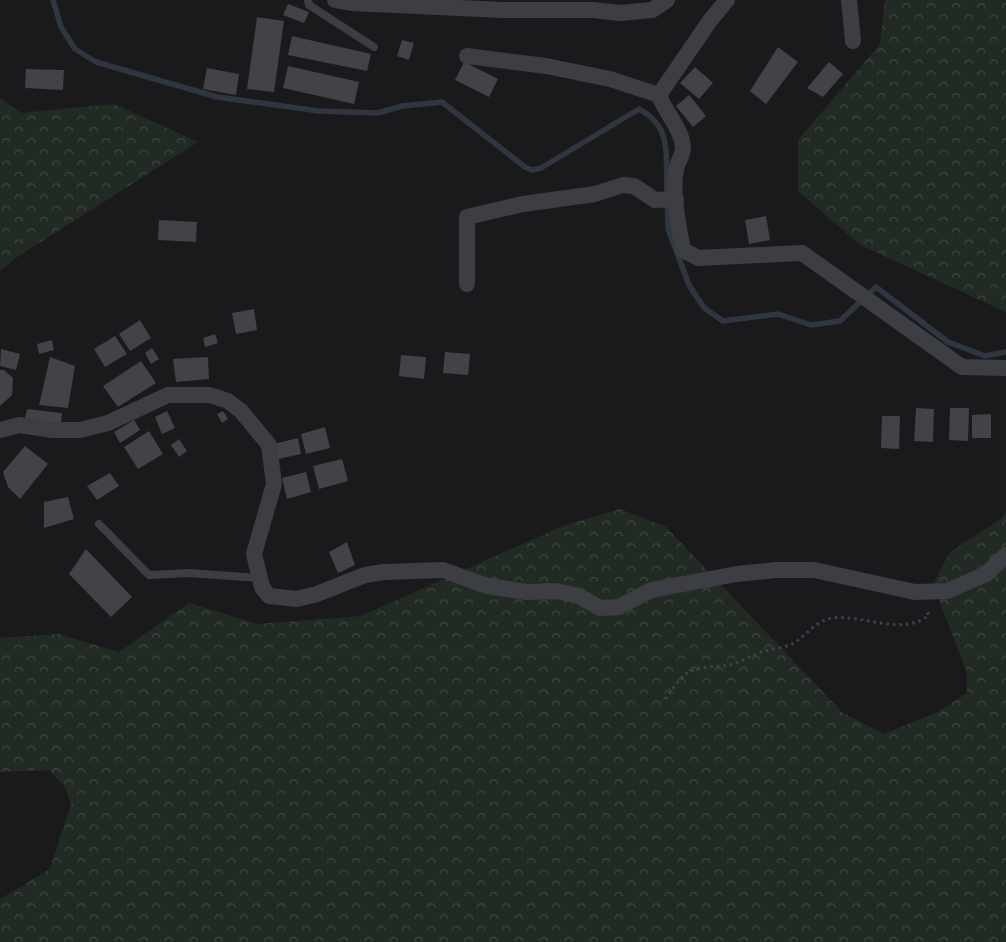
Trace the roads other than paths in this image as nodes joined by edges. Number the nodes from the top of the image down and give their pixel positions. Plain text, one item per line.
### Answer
1 (308, 0) edge
2 (334, 0) edge
3 (667, 0) edge
4 (727, 0) edge
5 (849, 0) edge
6 (644, 6) edge
7 (853, 41) dead end
8 (374, 47) dead end
9 (468, 56) dead end
10 (660, 95) junction
11 (669, 199) junction
12 (467, 284) dead end
13 (1006, 368) edge
14 (0, 430) edge
15 (99, 524) dead end
16 (1006, 555) edge
17 (259, 578) junction

1 - 8 lane
2 - 6 street
3 - 6 street
4 - 10 street
5 - 7 street
9 - 10 street
10 - 11 street
11 - 12 street
11 - 13 street
14 - 17 street
15 - 17 lane
16 - 17 street

